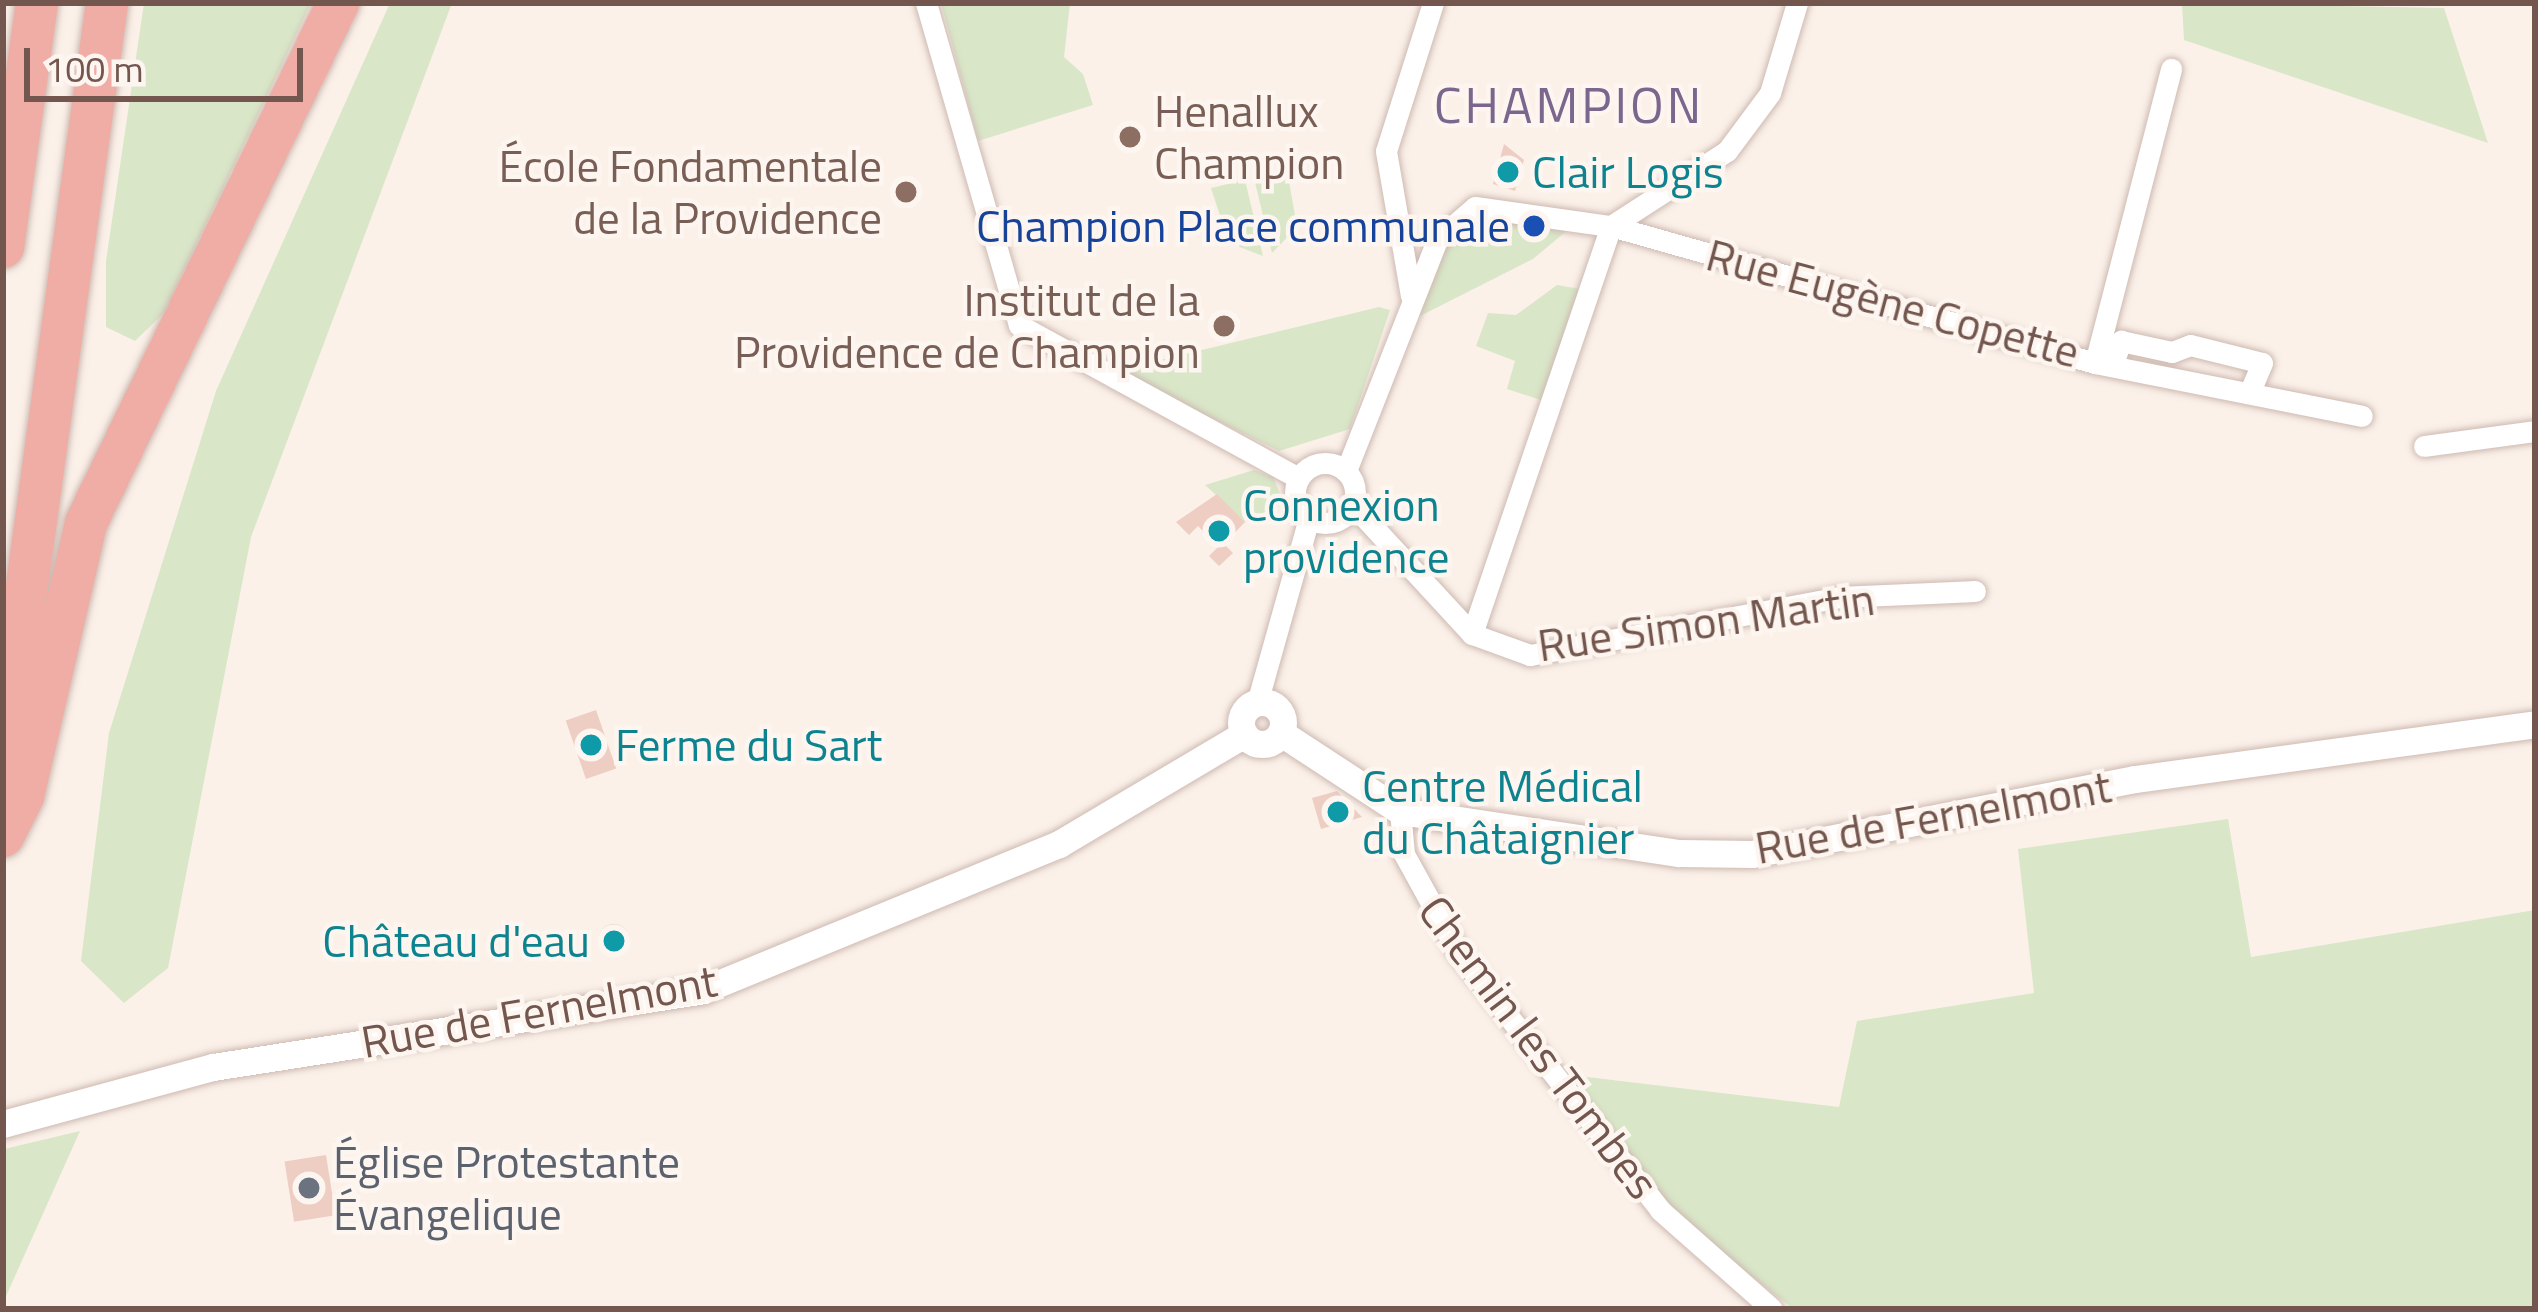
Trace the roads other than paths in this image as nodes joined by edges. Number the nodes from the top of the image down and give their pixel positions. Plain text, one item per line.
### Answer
1 (37, 3) edge
2 (107, 3) edge
3 (338, 3) edge
4 (926, 3) edge
5 (1433, 3) edge
6 (1797, 3) edge
7 (2171, 70) dead end
8 (1611, 226) junction
9 (3, 247) edge
10 (1411, 296) junction
11 (2104, 364) junction
12 (2250, 392) junction
13 (2362, 416) dead end
14 (2535, 431) edge
15 (2424, 446) dead end
16 (1346, 471) junction
17 (1299, 478) junction
18 (1353, 505) junction
19 (1309, 518) junction
20 (1975, 591) dead end
21 (1472, 634) junction
22 (1257, 703) junction
23 (2535, 724) edge
24 (1281, 733) junction
25 (1244, 734) junction
26 (3, 760) edge
27 (1400, 811) junction
28 (3, 836) edge
29 (3, 1124) edge
30 (1772, 1309) edge

1 - 9 highway
2 - 26 highway
3 - 28 highway
4 - 17 street
5 - 10 street
6 - 8 street
7 - 11 street, Rue Eugène Copette
8 - 10 street, Rue Eugène Copette
8 - 11 street, Rue Eugène Copette
8 - 21 street
10 - 16 street
11 - 12 street
11 - 12 street
12 - 13 street
14 - 15 street
16 - 17 street
16 - 18 street
17 - 19 street
18 - 19 street
18 - 21 street, Rue Simon Martin
19 - 22 street
20 - 21 street, Rue Simon Martin
22 - 24 street, Rue de Fernelmont
22 - 25 street
23 - 27 street, Rue de Fernelmont
24 - 25 street, Rue de Fernelmont
24 - 27 street, Rue de Fernelmont
25 - 29 street, Rue de Fernelmont
27 - 30 street, Chemin les Tombes

